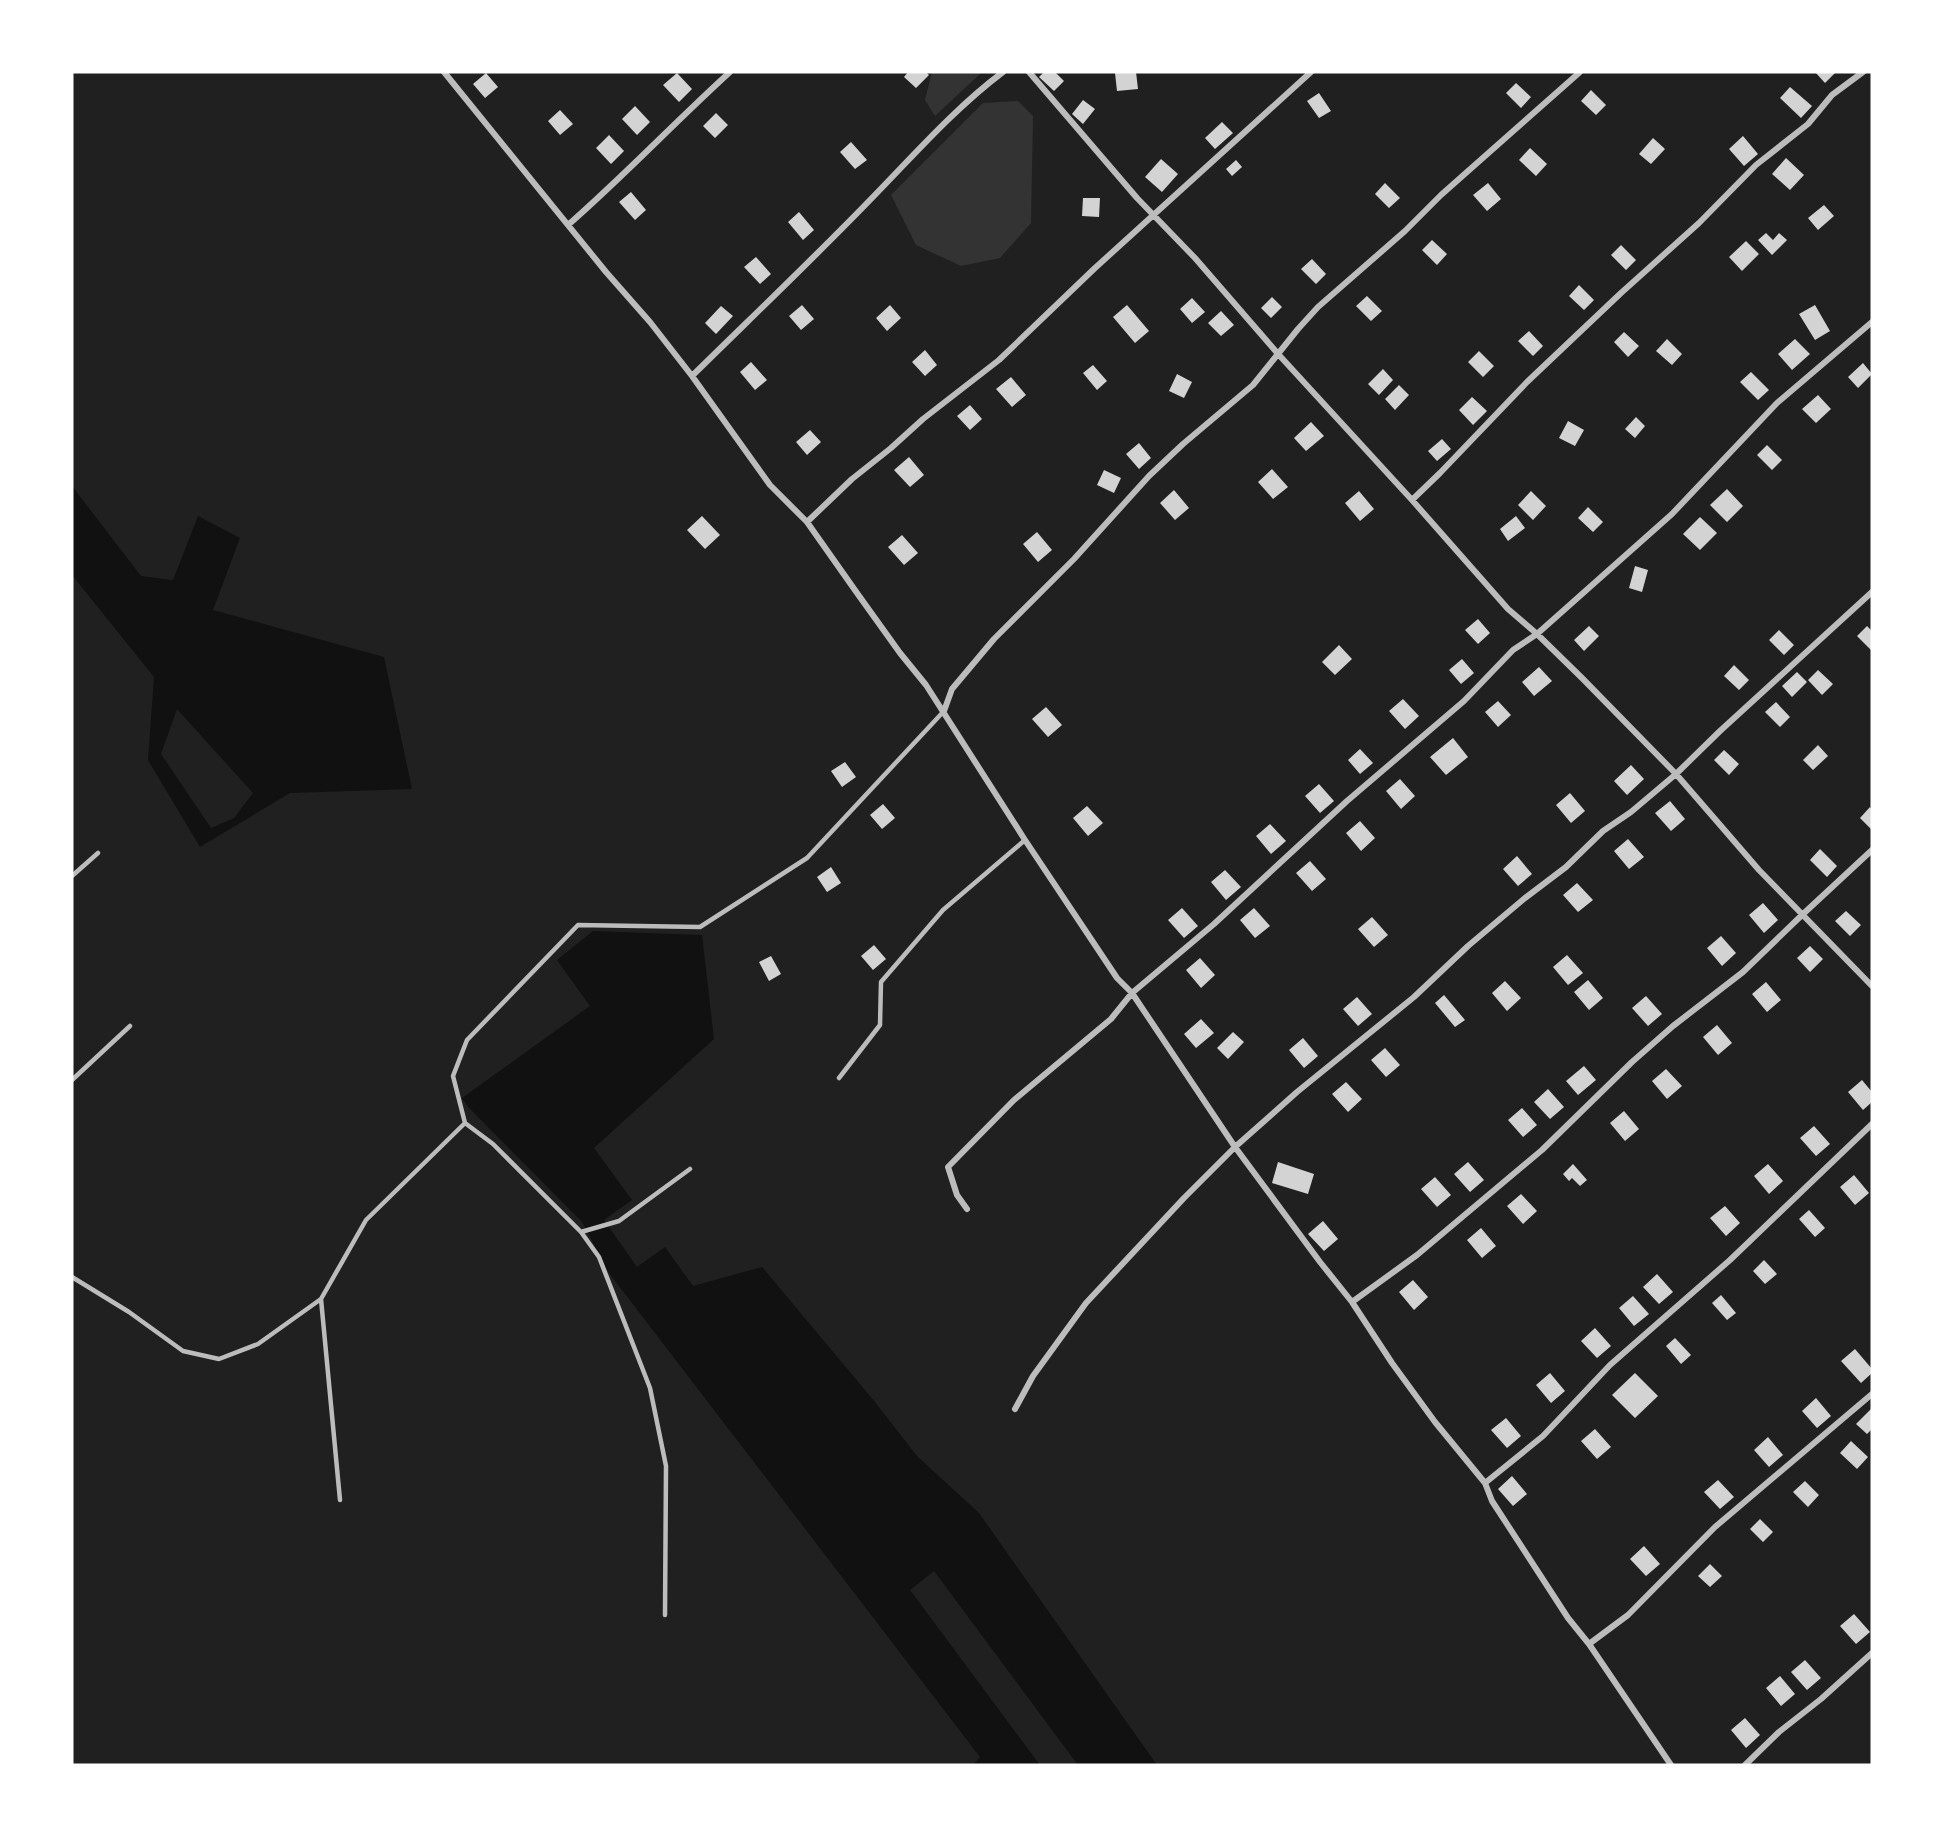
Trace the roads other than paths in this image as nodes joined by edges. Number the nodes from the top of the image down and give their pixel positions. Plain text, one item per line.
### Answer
1 (730, 72) edge
2 (1003, 72) edge
3 (1029, 72) edge
4 (1311, 72) edge
5 (1580, 72) edge
6 (1863, 72) edge
7 (447, 73) edge
8 (1154, 214) junction
9 (568, 225) junction
10 (1872, 322) edge
11 (1279, 355) junction
12 (692, 376) junction
13 (1412, 500) junction
14 (807, 522) junction
15 (1872, 592) edge
16 (1537, 634) junction
17 (944, 711) junction
18 (1676, 774) junction
19 (1024, 840) junction
20 (1872, 850) edge
21 (98, 853) dead end
22 (72, 876) edge
23 (1802, 915) junction
24 (1872, 986) edge
25 (1132, 993) junction
26 (130, 1026) dead end
27 (839, 1078) dead end
28 (72, 1080) edge
29 (465, 1123) junction
30 (1872, 1124) edge
31 (1235, 1147) junction
32 (690, 1169) dead end
33 (967, 1209) dead end
34 (581, 1232) junction
35 (72, 1277) edge
36 (321, 1299) junction
37 (1352, 1302) junction
38 (1872, 1394) edge
39 (1015, 1409) dead end
40 (1485, 1484) junction
41 (340, 1500) dead end
42 (665, 1615) dead end
43 (1589, 1644) junction
44 (1872, 1653) edge
45 (1671, 1765) edge
46 (1744, 1765) edge

1 - 9 street
2 - 12 street
3 - 8 street
4 - 8 street
5 - 11 street
6 - 13 street
7 - 9 street
8 - 11 street
8 - 14 street
9 - 12 street
10 - 16 street
11 - 13 street
11 - 17 street
12 - 14 street
13 - 16 street
14 - 17 street
15 - 18 street
16 - 18 street
16 - 25 street
17 - 19 street
17 - 29 lane
18 - 23 street
18 - 31 street
19 - 25 street
19 - 27 lane
20 - 23 street
21 - 22 lane
23 - 24 street
23 - 37 street
25 - 31 street
25 - 33 street
26 - 28 lane
29 - 34 lane
29 - 36 lane
30 - 40 street
31 - 37 street
31 - 39 street
32 - 34 lane
34 - 42 lane
35 - 36 lane
36 - 41 lane
37 - 40 street
38 - 43 street
40 - 43 street
43 - 45 street
44 - 46 street

